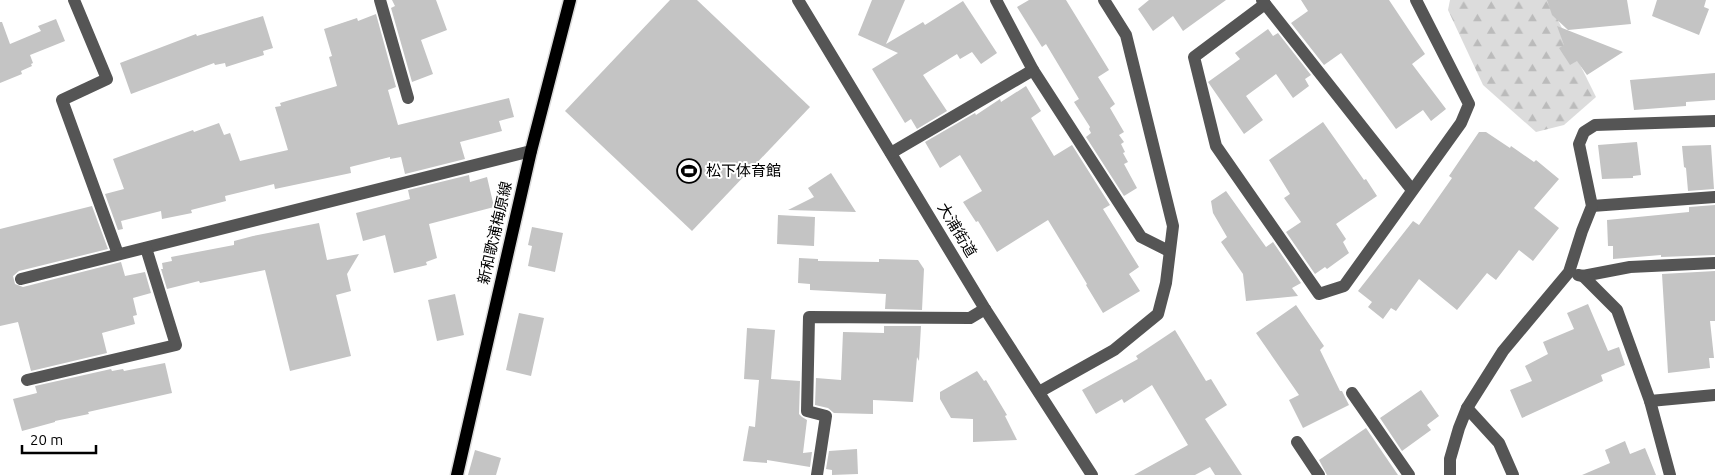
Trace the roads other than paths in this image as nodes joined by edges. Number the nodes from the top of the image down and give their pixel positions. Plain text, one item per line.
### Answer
1 (74, 0) edge
2 (380, 0) edge
3 (570, 0) edge
4 (798, 0) edge
5 (996, 0) edge
6 (1104, 0) edge
7 (1416, 0) edge
8 (1264, 2) edge
9 (1033, 70) junction
10 (408, 98) dead end
11 (1715, 121) edge
12 (530, 150) junction
13 (891, 153) junction
14 (1412, 190) junction
15 (1715, 196) edge
16 (1592, 206) junction
17 (146, 248) junction
18 (1169, 251) junction
19 (118, 254) junction
20 (1715, 263) edge
21 (1569, 272) junction
22 (1584, 276) junction
23 (21, 279) dead end
24 (986, 309) junction
25 (27, 380) dead end
26 (1040, 392) junction
27 (1352, 393) dead end
28 (1715, 395) edge
29 (1650, 401) junction
30 (1467, 408) junction
31 (1297, 442) dead end
32 (457, 475) edge
33 (816, 475) edge
34 (1092, 475) edge
35 (1319, 475) edge
36 (1410, 475) edge
37 (1450, 475) edge
38 (1513, 475) edge
39 (1670, 475) edge

1 - 19 street
2 - 10 street
3 - 12 main road, 新和歌浦梅原線
4 - 13 street, 大浦街道
5 - 9 street
6 - 18 street
7 - 14 street
8 - 14 street
8 - 14 street
9 - 13 street
9 - 18 street
11 - 16 street
12 - 17 street
12 - 32 main road, 新和歌浦梅原線
13 - 24 street, 大浦街道
15 - 16 street
16 - 21 street
17 - 19 street
17 - 25 street
18 - 26 street
19 - 23 street
20 - 22 street
21 - 22 street
21 - 30 street
22 - 29 street
24 - 26 street, 大浦街道
24 - 33 street
26 - 34 street, 大浦街道
27 - 36 street
28 - 29 street
29 - 39 street
30 - 37 street
30 - 38 street
31 - 35 street

